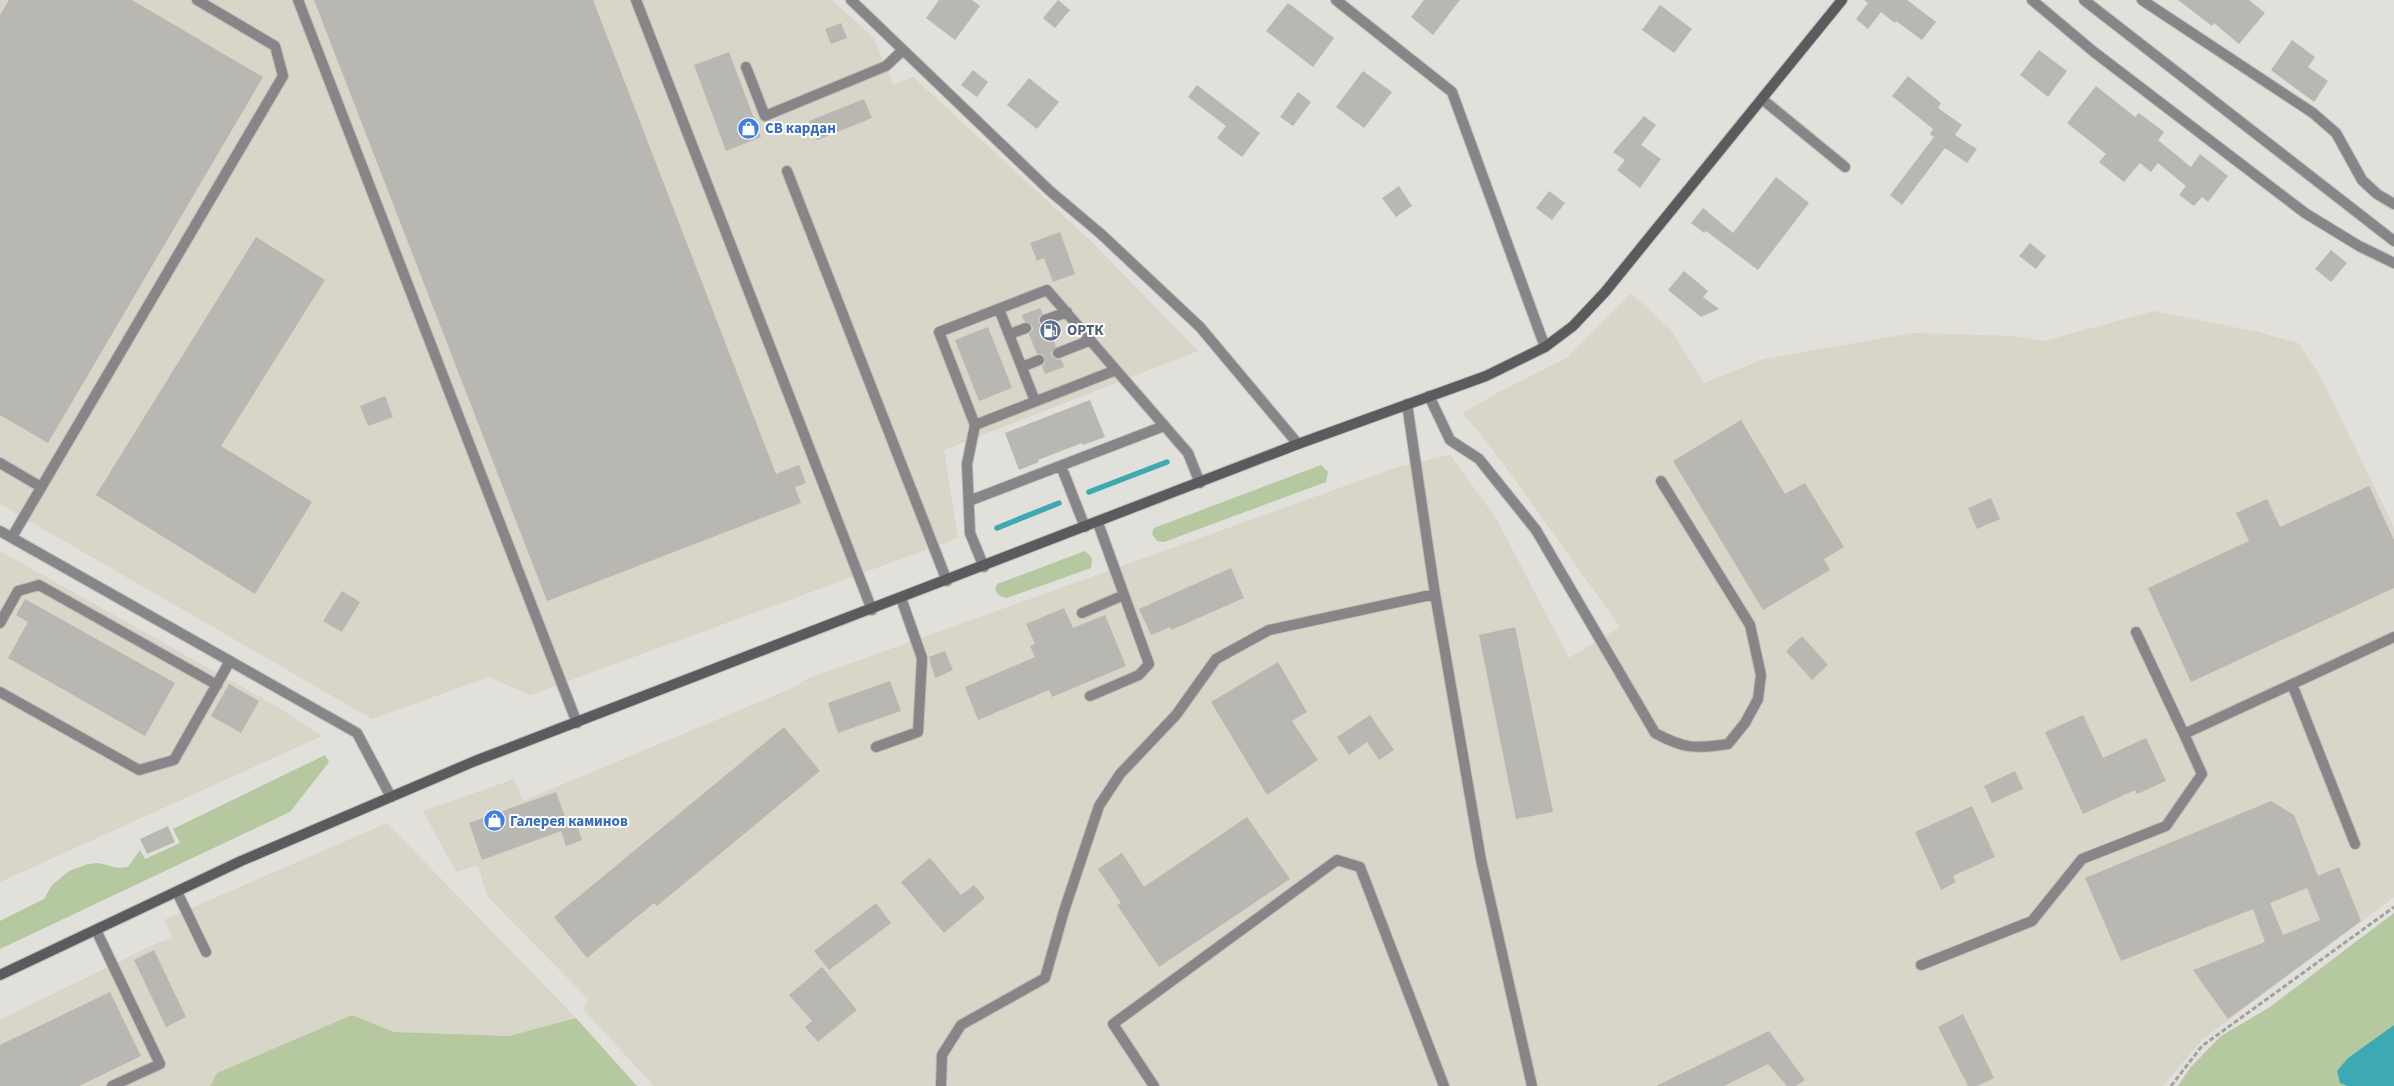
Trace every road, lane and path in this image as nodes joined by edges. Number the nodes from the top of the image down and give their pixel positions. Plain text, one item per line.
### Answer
1 (197, 0) edge
2 (298, 0) edge
3 (636, 0) edge
4 (851, 0) edge
5 (1336, 0) edge
6 (1842, 0) edge
7 (2032, 0) edge
8 (2084, 0) edge
9 (2142, 0) edge
10 (903, 50) junction
11 (746, 67) dead end
12 (1762, 99) junction
13 (1845, 167) dead end
14 (787, 171) dead end
15 (2394, 204) edge
16 (2394, 241) edge
17 (2394, 263) edge
18 (999, 308) junction
19 (1067, 312) junction
20 (1046, 320) dead end
21 (1026, 328) dead end
22 (1010, 334) junction
23 (1091, 340) junction
24 (1545, 348) junction
25 (1058, 353) dead end
26 (1039, 360) dead end
27 (1022, 367) junction
28 (1116, 370) junction
29 (1429, 396) junction
30 (1035, 401) junction
31 (1407, 404) junction
32 (975, 425) junction
33 (1164, 426) junction
34 (1298, 444) junction
35 (0, 463) edge
36 (1061, 466) junction
37 (1661, 481) dead end
38 (1200, 483) junction
39 (41, 487) junction
40 (969, 501) junction
41 (1098, 523) junction
42 (1085, 527) junction
43 (0, 531) edge
44 (12, 537) junction
45 (984, 567) junction
46 (947, 581) junction
47 (1435, 594) junction
48 (1124, 595) junction
49 (901, 598) junction
50 (872, 610) junction
51 (1082, 613) dead end
52 (0, 623) edge
53 (2136, 632) dead end
54 (2394, 638) edge
55 (230, 661) junction
56 (2292, 684) junction
57 (217, 685) junction
58 (0, 692) edge
59 (1090, 696) dead end
60 (577, 723) junction
61 (2184, 734) junction
62 (876, 747) dead end
63 (392, 797) junction
64 (2355, 844) dead end
65 (177, 892) junction
66 (2394, 907) edge
67 (96, 930) junction
68 (206, 952) dead end
69 (1921, 965) dead end
70 (0, 975) edge
71 (112, 1086) edge
72 (941, 1086) edge
73 (1154, 1086) edge
74 (1444, 1086) edge
75 (1532, 1086) edge
76 (2171, 1086) edge

1 - 39 street
2 - 60 street
3 - 50 street
4 - 10 street
5 - 24 street
6 - 12 street
7 - 17 street
8 - 16 street
9 - 15 street
10 - 11 street
10 - 34 street
12 - 13 street
12 - 24 street
14 - 46 street
18 - 19 street
18 - 22 street
18 - 32 street
19 - 20 street
19 - 23 street
21 - 22 street
22 - 27 street
23 - 25 street
23 - 28 street
24 - 29 street
26 - 27 street
27 - 30 street
28 - 30 street
28 - 33 street
29 - 31 street
29 - 37 street
30 - 32 street
31 - 34 street
31 - 47 street
32 - 40 street
33 - 36 street
33 - 38 street
34 - 38 street
35 - 39 street
36 - 40 street
36 - 42 street
38 - 41 street
39 - 44 street
40 - 45 street
41 - 42 street
41 - 48 street
42 - 45 street
43 - 44 street
44 - 55 street
45 - 46 street
46 - 49 street
47 - 72 street
47 - 75 street
48 - 51 street
48 - 59 street
49 - 50 street
49 - 62 street
50 - 60 street
52 - 57 street
53 - 61 street
54 - 56 street
55 - 57 street
55 - 63 street
56 - 61 street
56 - 64 street
57 - 58 street
60 - 63 street
61 - 69 street
63 - 65 street
65 - 67 street
65 - 68 street
66 - 76 path
67 - 70 street
67 - 71 street
73 - 74 street

